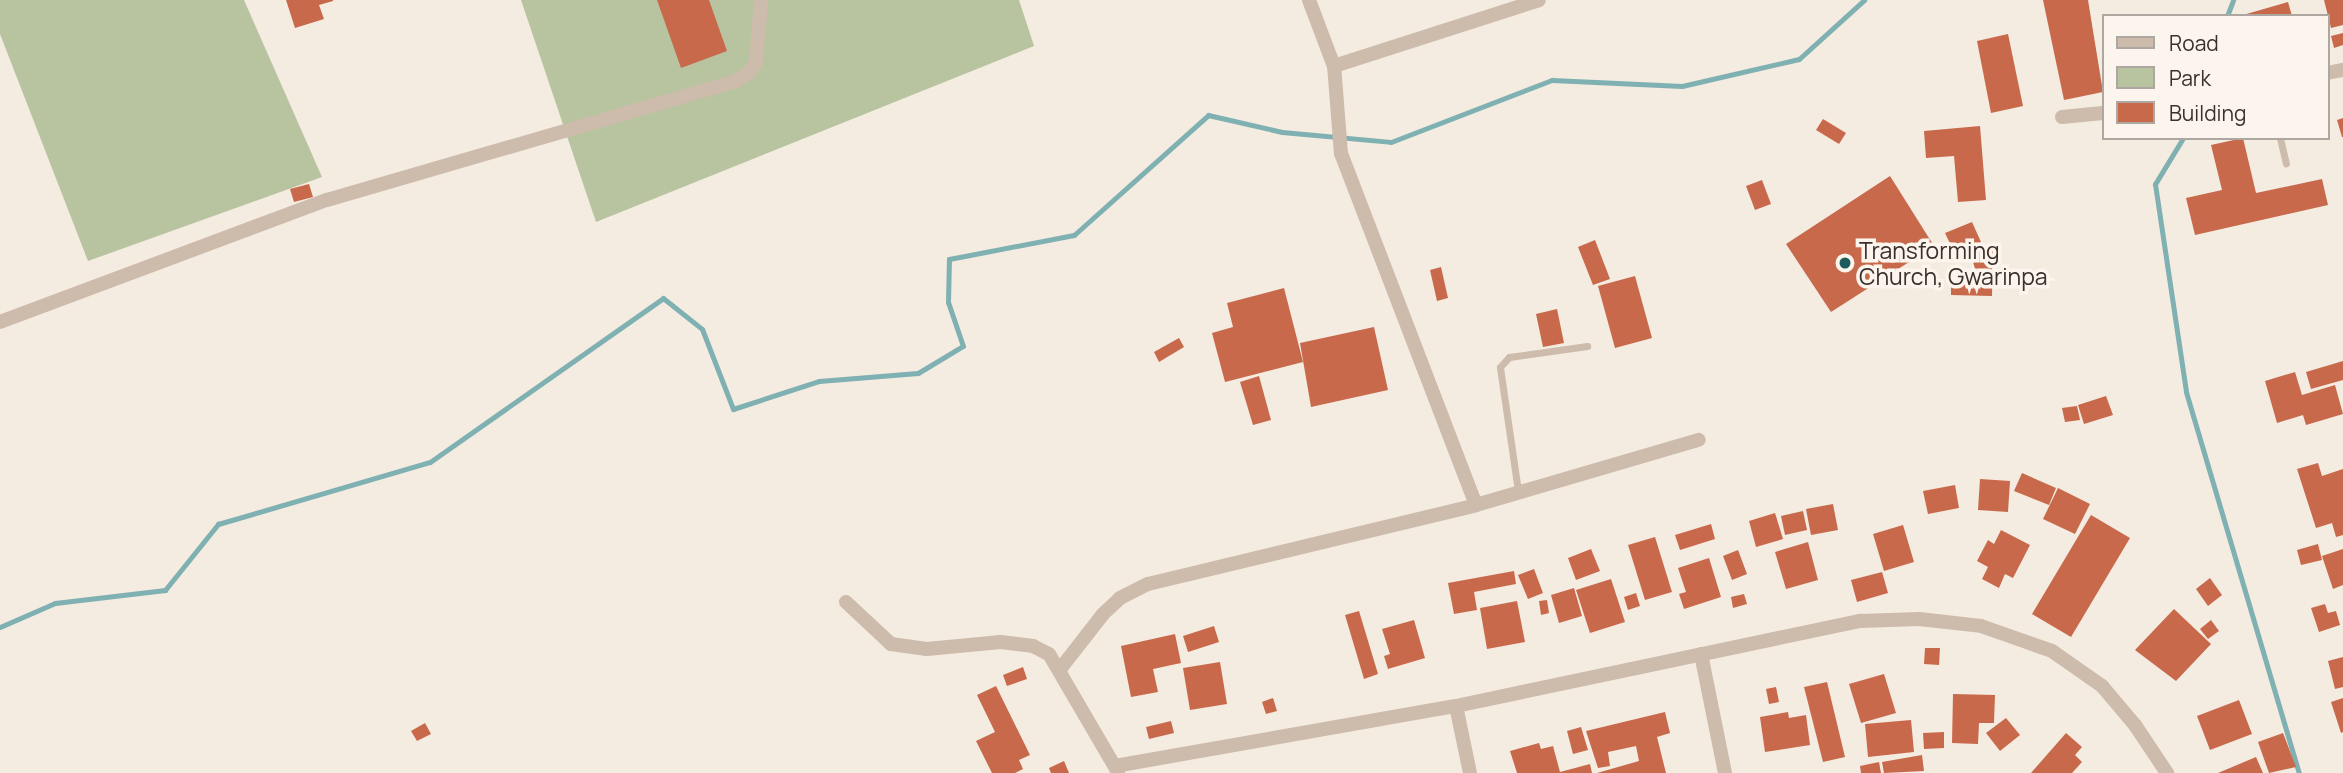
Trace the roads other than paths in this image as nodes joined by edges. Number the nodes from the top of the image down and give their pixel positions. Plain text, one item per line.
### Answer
1 (761, 0) edge
2 (1309, 0) edge
3 (1539, 0) edge
4 (1334, 66) junction
5 (2102, 113) edge
6 (2062, 117) dead end
7 (2280, 140) edge
8 (2286, 163) dead end
9 (0, 321) edge
10 (1587, 346) dead end
11 (1699, 440) dead end
12 (1518, 491) junction
13 (1476, 505) junction
14 (846, 602) dead end
15 (1701, 654) junction
16 (1061, 668) junction
17 (1456, 706) junction
18 (1117, 769) edge
19 (1470, 773) edge
20 (1725, 773) edge
21 (2167, 773) edge

1 - 9 street
2 - 4 street
3 - 4 street
4 - 13 street
5 - 6 street
7 - 8 lane
10 - 12 lane
11 - 12 street
12 - 13 street
13 - 16 street
14 - 16 street
15 - 17 street
15 - 20 street
15 - 21 street
16 - 18 street
17 - 18 street
17 - 19 street

